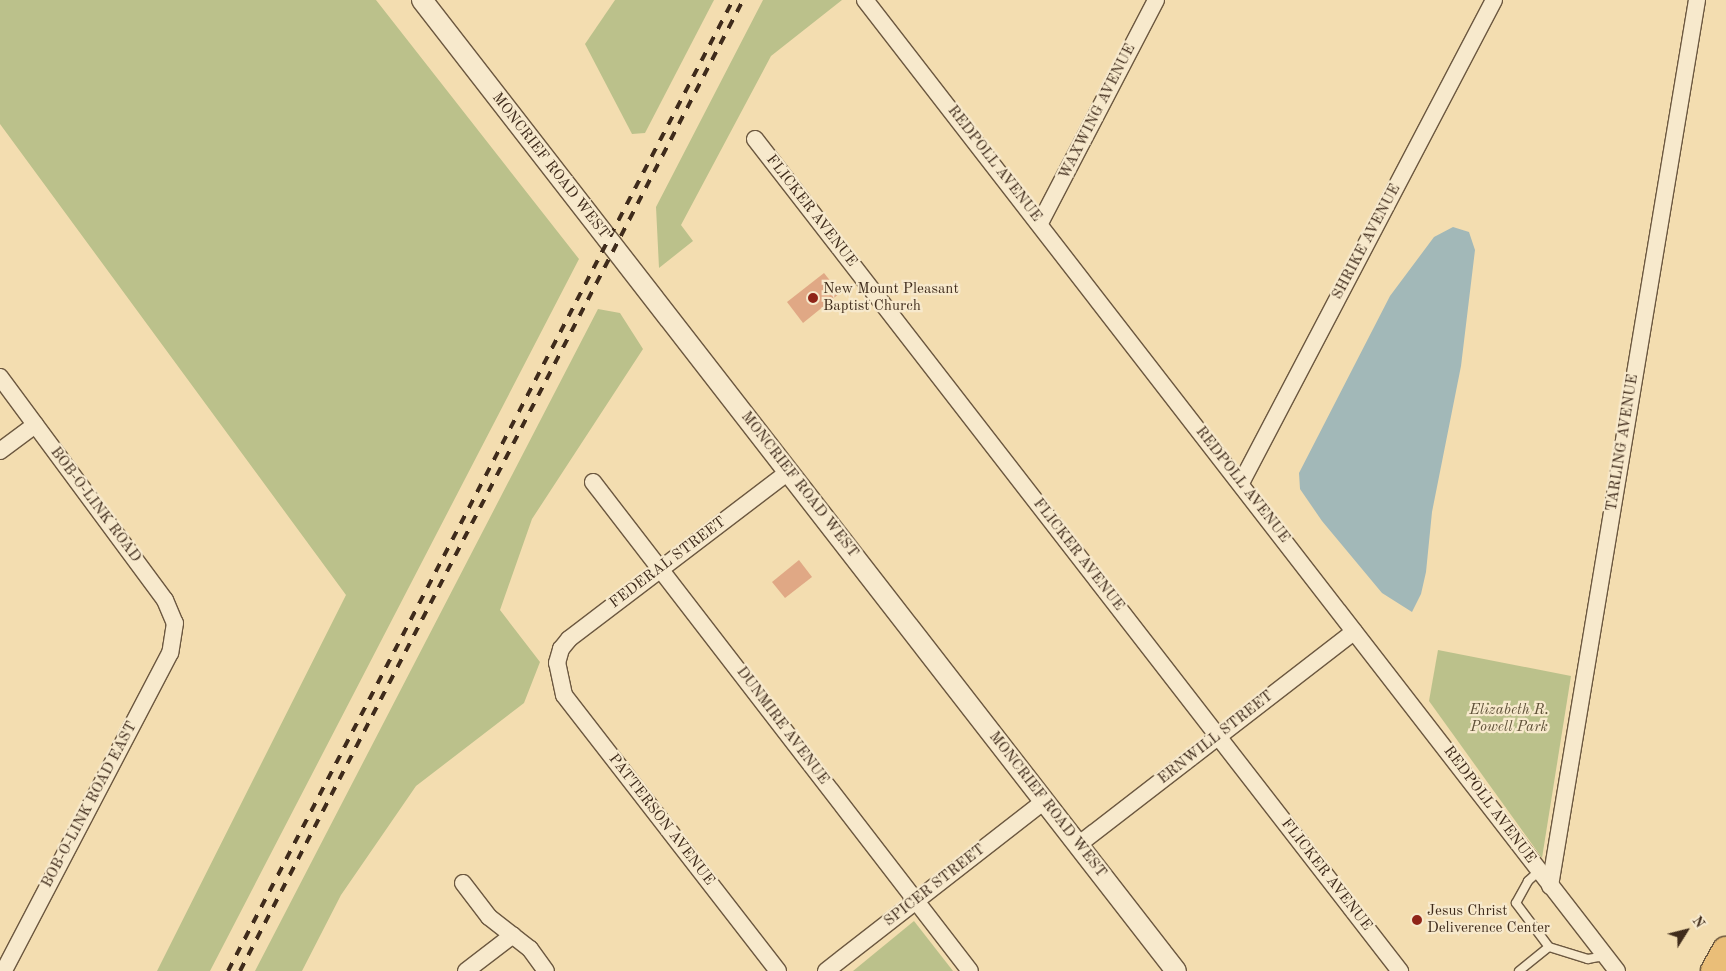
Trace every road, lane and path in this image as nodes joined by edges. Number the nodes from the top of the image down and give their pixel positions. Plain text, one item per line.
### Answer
1 (422, 0) edge
2 (865, 0) edge
3 (1156, 0) edge
4 (1494, 0) edge
5 (1697, 0) edge
6 (755, 139) dead end
7 (1040, 223) junction
8 (0, 377) edge
9 (35, 425) junction
10 (0, 451) edge
11 (788, 472) junction
12 (593, 482) dead end
13 (1241, 484) junction
14 (661, 568) junction
15 (1354, 632) junction
16 (174, 639) joint
17 (557, 663) joint
18 (1218, 737) junction
19 (1044, 801) junction
20 (1078, 845) junction
21 (1539, 871) junction
22 (463, 883) dead end
23 (1550, 886) junction
24 (916, 902) junction
25 (513, 935) junction
26 (1550, 947) junction
27 (1726, 951) edge
28 (1604, 956) junction
29 (5, 962) edge
30 (466, 971) edge
31 (546, 971) edge
32 (778, 971) edge
33 (826, 971) edge
34 (970, 971) edge
35 (1176, 971) edge
36 (1400, 971) edge
37 (1519, 971) edge
38 (1617, 971) edge
39 (1716, 971) edge

1 - 11 street, MONCRIEF ROAD WEST
2 - 7 street, REDPOLL AVENUE
3 - 7 street, WAXWING AVENUE
4 - 13 street, SHRIKE AVENUE
5 - 23 street, TARLING AVENUE
6 - 18 street, FLICKER AVENUE
7 - 13 street, REDPOLL AVENUE
8 - 9 street, BOB-O-LINK ROAD
9 - 10 street
9 - 16 street, BOB-O-LINK ROAD
11 - 14 street, FEDERAL STREET
11 - 19 street, MONCRIEF ROAD WEST
12 - 14 street, DUNMIRE AVENUE
13 - 15 street, REDPOLL AVENUE
14 - 17 street, FEDERAL STREET
14 - 24 street, DUNMIRE AVENUE
15 - 18 street, ERNWILL STREET
15 - 21 street, REDPOLL AVENUE
16 - 29 street, BOB-O-LINK ROAD EAST
17 - 32 street, PATTERSON AVENUE
18 - 20 street, ERNWILL STREET
18 - 36 street, FLICKER AVENUE
19 - 20 street, MONCRIEF ROAD WEST
19 - 24 street, SPICER STREET
20 - 35 street, MONCRIEF ROAD WEST
21 - 23 street, REDPOLL AVENUE
21 - 26 lane
22 - 25 street
23 - 28 street, REDPOLL AVENUE
24 - 33 street, SPICER STREET
24 - 34 street, DUNMIRE AVENUE
25 - 30 street
25 - 31 street
26 - 28 lane
26 - 37 lane
27 - 39 highway
28 - 38 street, REDPOLL AVENUE

